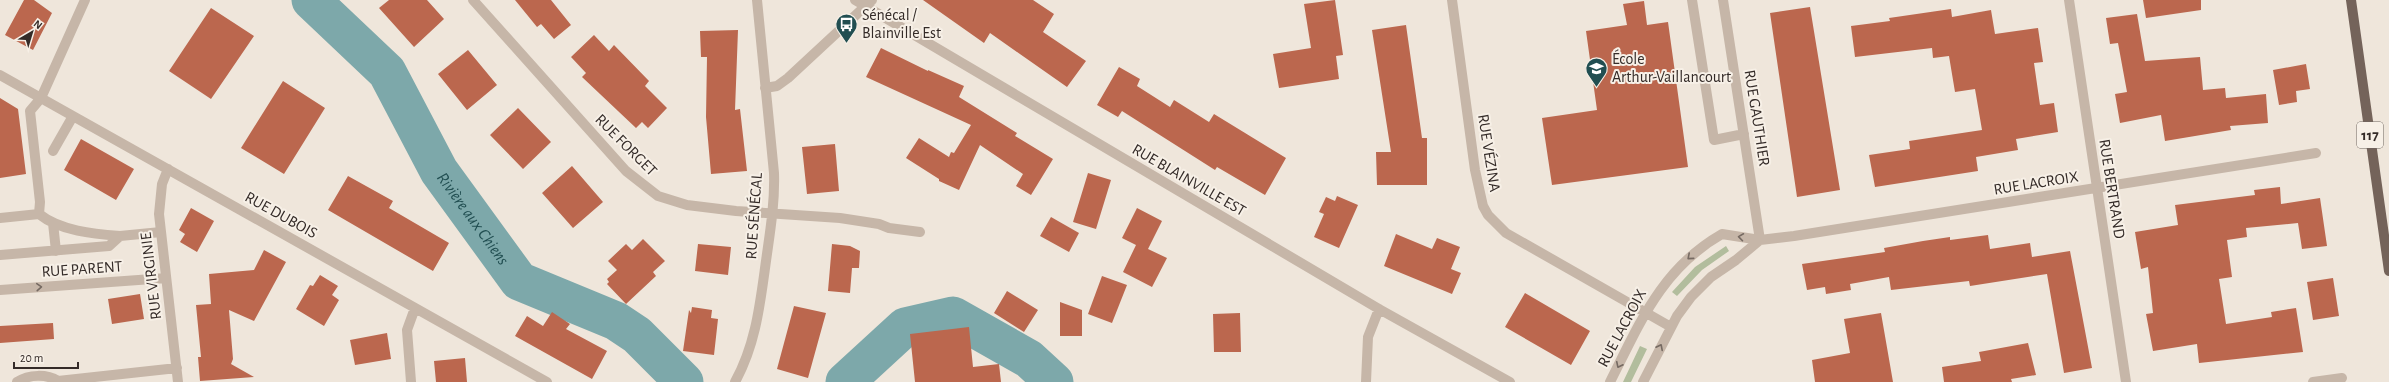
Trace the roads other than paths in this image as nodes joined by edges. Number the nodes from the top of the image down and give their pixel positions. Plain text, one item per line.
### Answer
1 (85, 0) edge
2 (473, 0) edge
3 (757, 0) edge
4 (855, 0) edge
5 (1452, 0) edge
6 (1692, 0) edge
7 (1723, 0) edge
8 (2069, 0) edge
9 (2351, 0) edge
10 (869, 4) edge
11 (0, 75) edge
12 (765, 88) junction
13 (41, 98) junction
14 (73, 116) junction
15 (1744, 134) junction
16 (53, 151) dead end
17 (2316, 153) dead end
18 (168, 169) junction
19 (2097, 189) junction
20 (773, 212) junction
21 (39, 214) junction
22 (0, 218) edge
23 (53, 223) junction
24 (161, 232) junction
25 (920, 232) dead end
26 (120, 236) junction
27 (1760, 240) junction
28 (56, 251) junction
29 (0, 255) edge
30 (2389, 271) edge
31 (166, 278) junction
32 (0, 290) edge
33 (415, 308) junction
34 (1379, 309) junction
35 (1645, 312) junction
36 (1671, 327) junction
37 (177, 368) junction
38 (2342, 378) dead end
39 (17, 382) edge
40 (178, 382) edge
41 (411, 382) edge
42 (547, 382) edge
43 (736, 382) edge
44 (1366, 382) edge
45 (1510, 382) edge
46 (1610, 382) edge
47 (1643, 382) edge
48 (2126, 382) edge
49 (2313, 382) edge

1 - 13 street
2 - 20 street, RUE FORGET
3 - 12 street, RUE SÉNÉCAL
4 - 10 street, RUE BLAINVILLE EST
5 - 35 street, RUE VÉZINA
6 - 15 street
7 - 15 street, RUE GAUTHIER
8 - 19 street, RUE BERTRAND
9 - 30 main road, 117
10 - 12 street
10 - 34 street, RUE BLAINVILLE EST
11 - 13 street, RUE DUBOIS
12 - 20 street, RUE SÉNÉCAL
13 - 14 street, RUE DUBOIS
13 - 21 street
14 - 16 street
14 - 18 street, RUE DUBOIS
15 - 27 street, RUE GAUTHIER
17 - 19 street, RUE LACROIX
18 - 24 street, RUE VIRGINIE
18 - 33 street, RUE DUBOIS
19 - 27 street, RUE LACROIX
19 - 48 street, RUE BERTRAND
20 - 25 street, RUE FORGET
20 - 43 street, RUE SÉNÉCAL
21 - 22 street
21 - 23 street
23 - 26 street
23 - 28 street
24 - 26 street
24 - 31 street, RUE VIRGINIE
26 - 28 street
27 -> 35 street, RUE LACROIX
27 - 36 street, RUE LACROIX
28 - 29 street
32 -> 31 street, RUE PARENT
31 - 37 street, RUE VIRGINIE
33 - 41 street
33 - 42 street, RUE DUBOIS
34 - 44 street
34 - 45 street, RUE BLAINVILLE EST
35 - 36 street, RUE VÉZINA
35 -> 46 street, RUE LACROIX
47 -> 36 street, RUE LACROIX
37 - 39 street
37 - 40 street, RUE VIRGINIE
38 - 49 street

